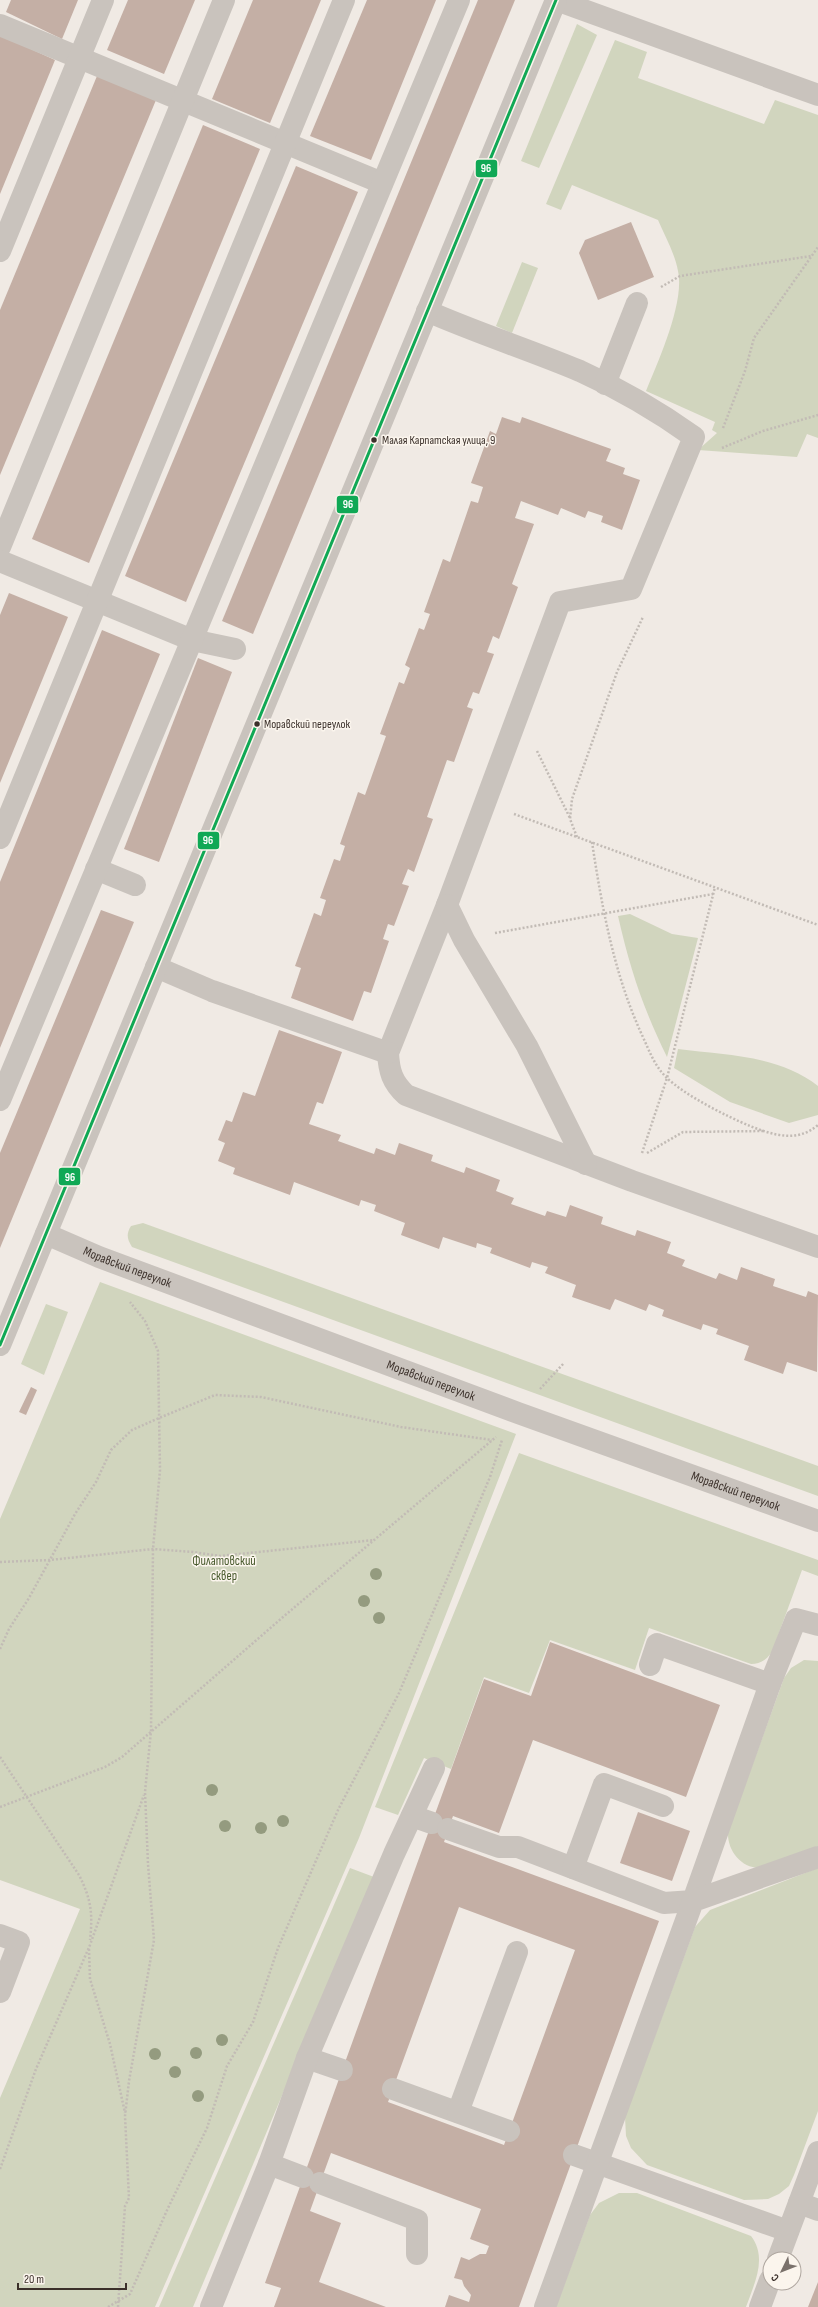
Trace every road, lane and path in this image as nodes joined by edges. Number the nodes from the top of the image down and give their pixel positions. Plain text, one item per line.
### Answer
1 (103, 0) edge
2 (224, 0) edge
3 (344, 0) edge
4 (459, 0) edge
5 (556, 0) edge
6 (0, 25) edge
7 (79, 58) junction
8 (818, 95) edge
9 (183, 100) junction
10 (286, 142) junction
11 (382, 183) junction
12 (818, 247) edge
13 (0, 251) edge
14 (812, 256) junction
15 (637, 303) joint
16 (427, 311) junction
17 (605, 384) junction
18 (722, 431) dead end
19 (0, 547) edge
20 (0, 561) edge
21 (97, 601) junction
22 (192, 640) junction
23 (235, 649) dead end
24 (520, 706) junction
25 (512, 813) dead end
26 (570, 819) dead end
27 (0, 838) edge
28 (592, 842) junction
29 (96, 869) junction
30 (135, 885) dead end
31 (715, 887) junction
32 (713, 894) junction
33 (447, 905) junction
34 (605, 913) junction
35 (818, 925) edge
36 (464, 940) junction
37 (156, 967) junction
38 (388, 1053) junction
39 (667, 1078) junction
40 (2, 1091) edge
41 (818, 1126) edge
42 (764, 1131) junction
43 (586, 1164) junction
44 (46, 1234) junction
45 (818, 1247) edge
46 (126, 1298) dead end
47 (0, 1345) edge
48 (564, 1363) dead end
49 (518, 1413) junction
50 (159, 1418) junction
51 (506, 1430) junction
52 (492, 1440) junction
53 (818, 1521) edge
54 (374, 1540) junction
55 (153, 1549) junction
56 (50, 1560) junction
57 (0, 1562) edge
58 (818, 1625) edge
59 (0, 1649) edge
60 (650, 1665) dead end
61 (770, 1684) junction
62 (151, 1731) junction
63 (0, 1757) edge
64 (434, 1768) dead end
65 (145, 1792) junction
66 (26, 1798) junction
67 (663, 1806) dead end
68 (0, 1807) edge
69 (412, 1816) junction
70 (818, 1857) edge
71 (573, 1868) junction
72 (693, 1901) junction
73 (0, 1935) edge
74 (90, 1945) junction
75 (517, 1952) dead end
76 (0, 1992) edge
77 (307, 2058) junction
78 (342, 2070) dead end
79 (393, 2089) dead end
80 (458, 2112) junction
81 (125, 2116) junction
82 (509, 2131) dead end
83 (818, 2152) edge
84 (574, 2155) dead end
85 (269, 2164) junction
86 (598, 2164) junction
87 (0, 2169) edge
88 (809, 2206) edge
89 (788, 2231) junction
90 (781, 2251) edge
91 (417, 2254) dead end
92 (766, 2291) edge
93 (119, 2299) junction
94 (108, 2307) edge
95 (118, 2307) edge
96 (211, 2307) edge
97 (545, 2307) edge
98 (760, 2307) edge

1 - 7 street
2 - 9 street
3 - 10 street
4 - 11 street
5 - 8 street
5 - 16 street
6 - 7 street
7 - 9 street
7 - 13 street
9 - 10 street
9 - 19 street
10 - 11 street
10 - 21 street
11 - 22 street
12 - 14 path
14 - 15 path
14 - 18 path
15 - 17 street
16 - 17 street
16 - 37 street
17 - 24 street
20 - 21 street
21 - 22 street
21 - 27 street
22 - 23 street
22 - 29 street
24 - 26 path
24 - 33 street
25 - 28 path
28 - 31 path
28 - 34 path
29 - 30 street
29 - 40 street
31 - 32 path
31 - 35 path
32 - 34 path
32 - 39 path
33 - 36 street
33 - 38 street
34 - 36 path
34 - 39 path
36 - 43 street
37 - 38 street
37 - 44 street
38 - 43 street
39 - 42 path
39 - 42 path
41 - 42 path
43 - 45 street
44 - 47 street
44 - 49 street, Моравский переулок
46 - 50 path
48 - 49 path
49 - 51 path
49 - 53 street, Моравский переулок
50 - 52 path
50 - 55 path
50 - 56 path
51 - 52 path
51 - 93 path
52 - 54 path
54 - 55 path
54 - 62 path
55 - 56 path
55 - 62 path
56 - 57 path
56 - 59 path
58 - 61 street
60 - 61 street
61 - 72 street
62 - 65 path
62 - 66 path
63 - 66 path
64 - 69 street
65 - 74 path
65 - 81 path
66 - 68 path
66 - 74 path
67 - 71 street
69 - 71 street
69 - 77 street
70 - 72 street
71 - 72 street
72 - 86 street
73 - 76 street
74 - 81 path
74 - 87 path
75 - 80 street
77 - 78 street
77 - 85 street
79 - 80 street
80 - 82 street
81 - 93 path
83 - 88 street
84 - 86 street
85 - 91 street
85 - 96 street
86 - 89 street
86 - 97 street
88 - 89 street
89 - 90 street
92 - 98 street
93 - 94 path
93 - 95 path

